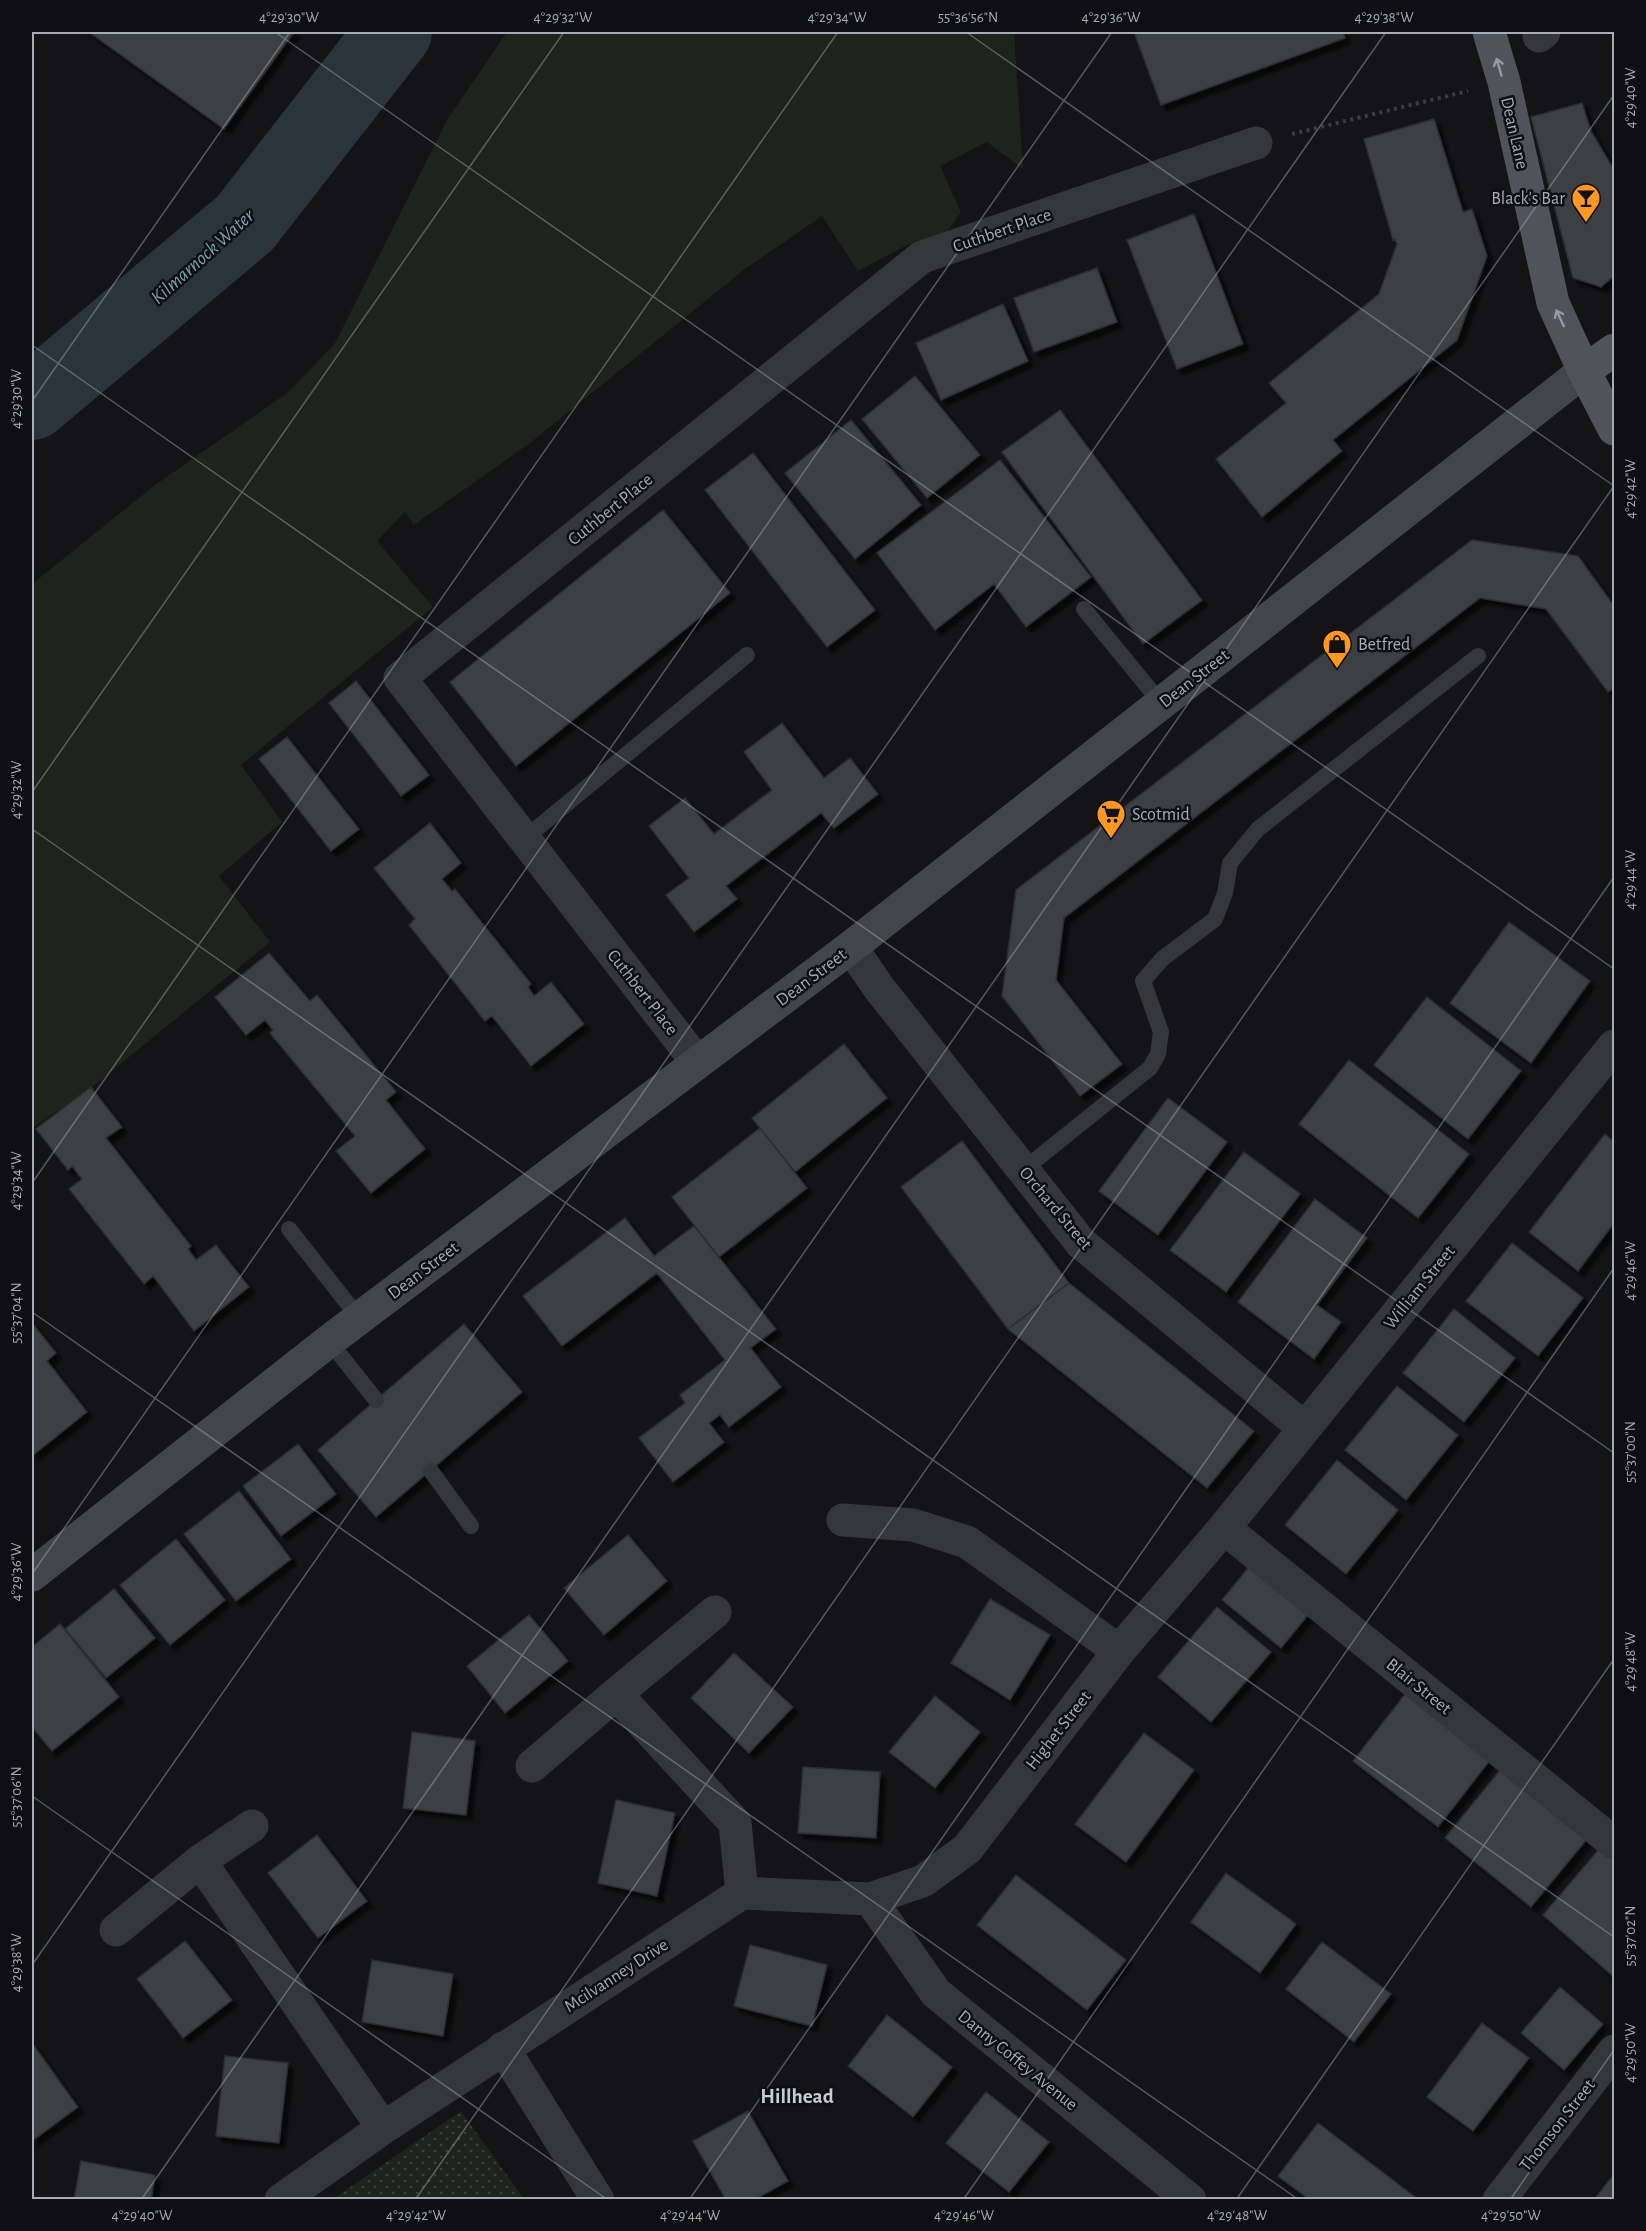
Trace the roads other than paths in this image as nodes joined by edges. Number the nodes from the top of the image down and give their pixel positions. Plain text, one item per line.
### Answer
1 (1490, 32) edge
2 (1256, 143) road end
3 (1614, 350) edge
4 (1584, 371) junction
5 (1614, 429) edge
6 (1084, 609) dead end
7 (747, 656) dead end
8 (1478, 656) dead end
9 (1161, 704) junction
10 (524, 839) junction
11 (851, 947) junction
12 (1614, 1046) edge
13 (697, 1062) junction
14 (1023, 1170) junction
15 (289, 1229) dead end
16 (359, 1318) junction
17 (329, 1341) junction
18 (376, 1400) dead end
19 (1304, 1428) junction
20 (430, 1471) dead end
21 (843, 1520) dead end
22 (471, 1526) dead end
23 (1224, 1528) junction
24 (32, 1575) edge
25 (715, 1612) dead end
26 (1119, 1651) junction
27 (616, 1694) junction
28 (532, 1766) dead end
29 (252, 1826) dead end
30 (1614, 1844) edge
31 (200, 1861) junction
32 (742, 1893) junction
33 (870, 1899) junction
34 (116, 1930) dead end
35 (503, 2048) junction
36 (1614, 2051) edge
37 (382, 2128) junction
38 (281, 2199) edge
39 (598, 2199) edge
40 (1190, 2199) edge
41 (1499, 2199) edge

4 -> 1 main road, Dean Lane
2 - 10 street, Cuthbert Place
3 - 4 main road
4 - 5 main road, Dean Lane
4 - 9 main road, Dean Street
6 - 9 lane
7 - 10 lane
8 - 14 lane
9 - 11 main road, Dean Street
10 - 13 street, Cuthbert Place
11 - 13 main road, Dean Street
11 - 14 street, Orchard Street
12 - 19 street, William Street
13 - 16 main road, Dean Street
14 - 19 street, Orchard Street
15 - 16 lane
16 - 17 main road, Dean Street
17 - 18 lane
17 - 24 main road, Dean Street
19 - 23 street, William Street
20 - 22 lane
21 - 26 street
23 - 26 street, Highet Street
23 - 30 street, Blair Street
25 - 27 street
26 - 33 street, Highet Street
27 - 28 street
27 - 32 street
29 - 31 street
31 - 34 street
31 - 37 street
32 - 33 street
32 - 35 street, Mcilvanney Drive
33 - 40 street, Danny Coffey Avenue
35 - 37 street, Mcilvanney Drive
35 - 39 street
36 - 41 street, Thomson Street
37 - 38 street, Mcilvanney Drive

